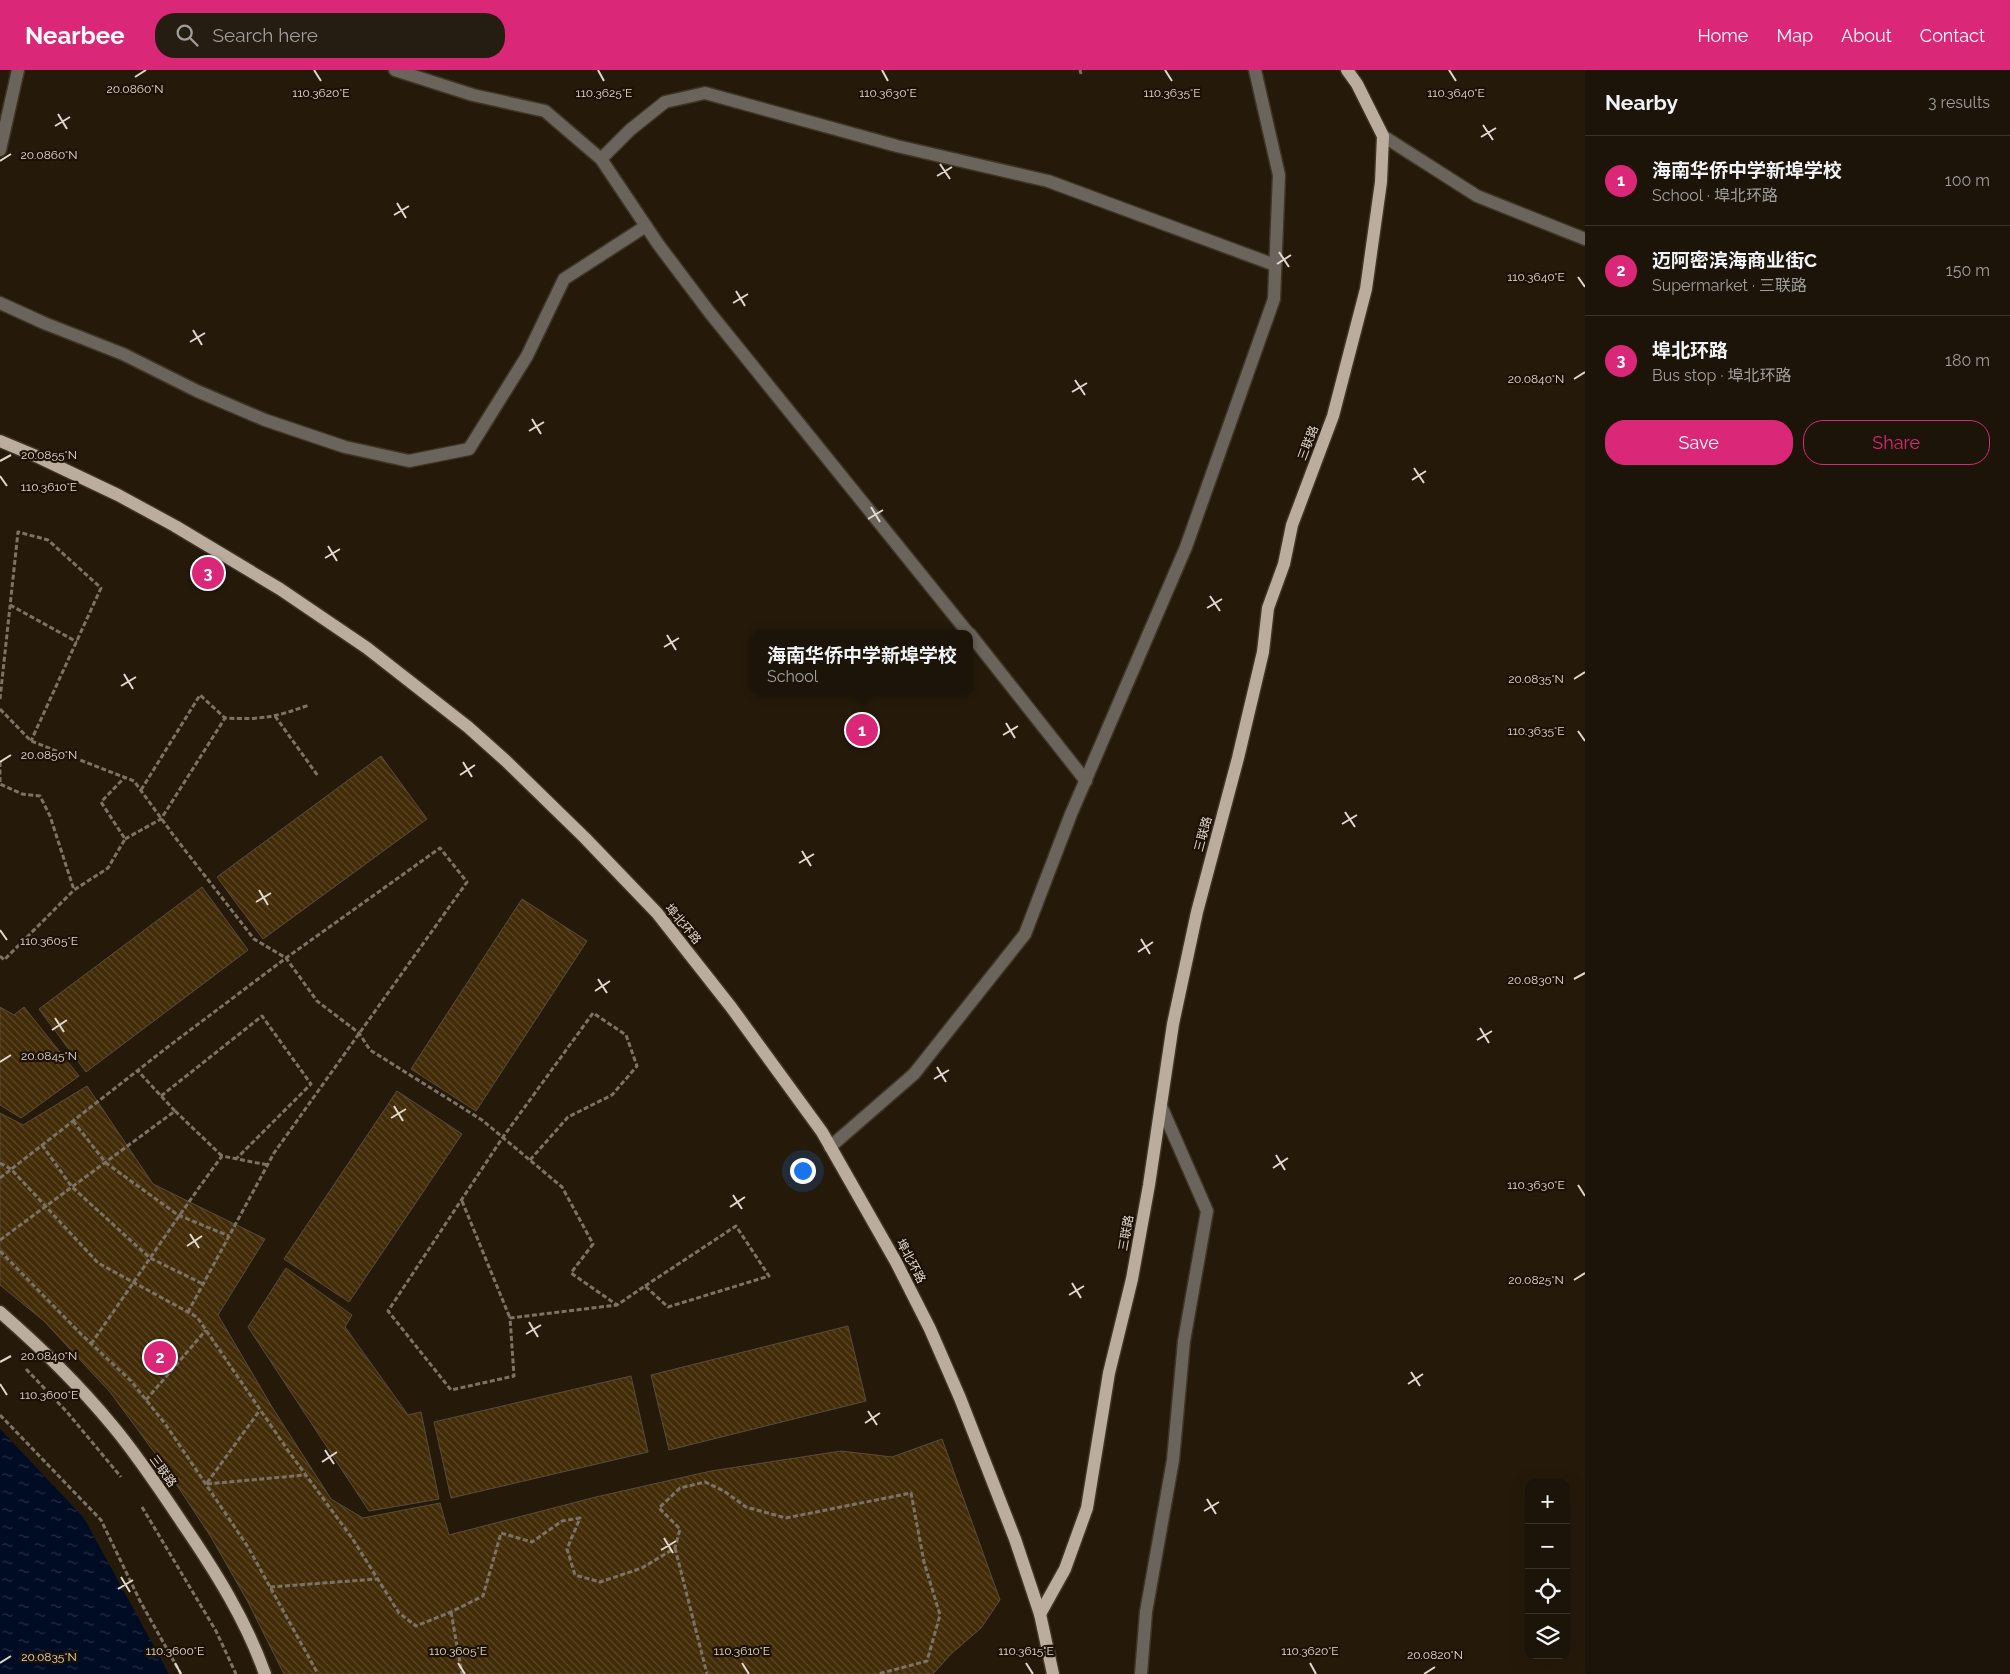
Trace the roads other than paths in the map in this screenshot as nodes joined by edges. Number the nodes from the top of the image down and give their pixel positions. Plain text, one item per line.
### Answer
1 (18, 70) edge
2 (395, 70) edge
3 (1256, 70) edge
4 (1348, 70) edge
5 (1383, 136) junction
6 (0, 150) edge
7 (602, 159) junction
8 (646, 226) junction
9 (1585, 239) edge
10 (1275, 265) junction
11 (0, 303) edge
12 (0, 441) edge
13 (967, 630) edge
14 (973, 638) edge
15 (1086, 782) junction
16 (1160, 1106) junction
17 (830, 1147) junction
18 (0, 1312) edge
19 (1040, 1614) junction
20 (265, 1674) edge
21 (1053, 1674) edge
22 (1140, 1674) edge

1 - 6 street
2 - 7 street
3 - 10 street
4 - 5 main road, 三联路
5 - 9 street
5 - 16 main road, 三联路
7 - 8 street
7 - 10 street
8 - 11 street
8 - 13 street
10 - 15 street
12 - 17 main road, 埠北环路
14 - 15 street
15 - 17 street
16 - 19 main road, 三联路
16 - 22 street
17 - 19 main road, 埠北环路
18 - 20 main road, 三联路
19 - 21 main road, 埠北环路

